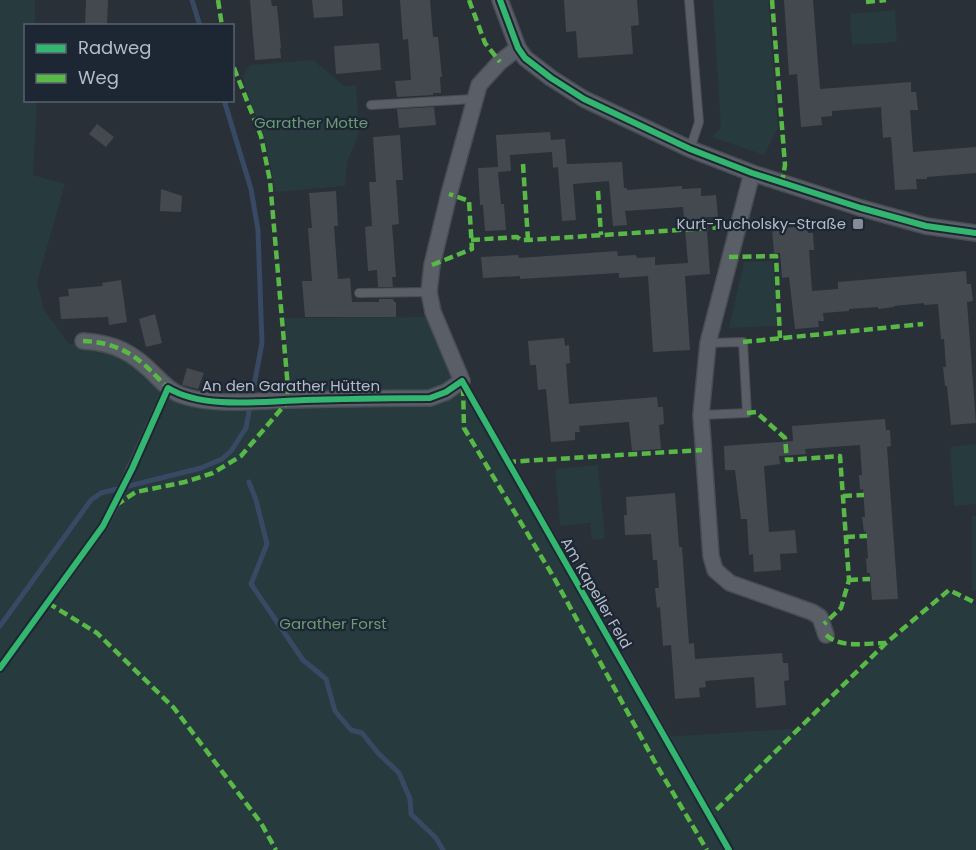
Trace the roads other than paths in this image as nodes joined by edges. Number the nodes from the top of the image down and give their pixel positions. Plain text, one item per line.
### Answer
1 (500, 0) edge
2 (689, 0) edge
3 (518, 48) junction
4 (473, 99) junction
5 (371, 105) dead end
6 (690, 149) junction
7 (752, 173) junction
8 (976, 233) edge
9 (429, 291) junction
10 (359, 293) dead end
11 (83, 341) dead end
12 (708, 343) junction
13 (462, 381) junction
14 (168, 388) junction
15 (701, 415) junction
16 (57, 590) dead end
17 (826, 635) dead end
18 (710, 816) dead end

1 - 3 street
2 - 6 lane
3 - 4 street, Am Kapeller Feld
3 - 6 street
4 - 5 lane
4 - 9 street, Am Kapeller Feld
6 - 7 street
7 - 8 street
7 - 12 street
9 - 10 lane
9 - 13 street, Am Kapeller Feld
11 - 14 street, An den Garather Hütten
12 - 15 street
12 - 15 lane
13 - 14 street, An den Garather Hütten
13 - 18 lane, Am Kapeller Feld
14 - 16 lane
15 - 17 street

